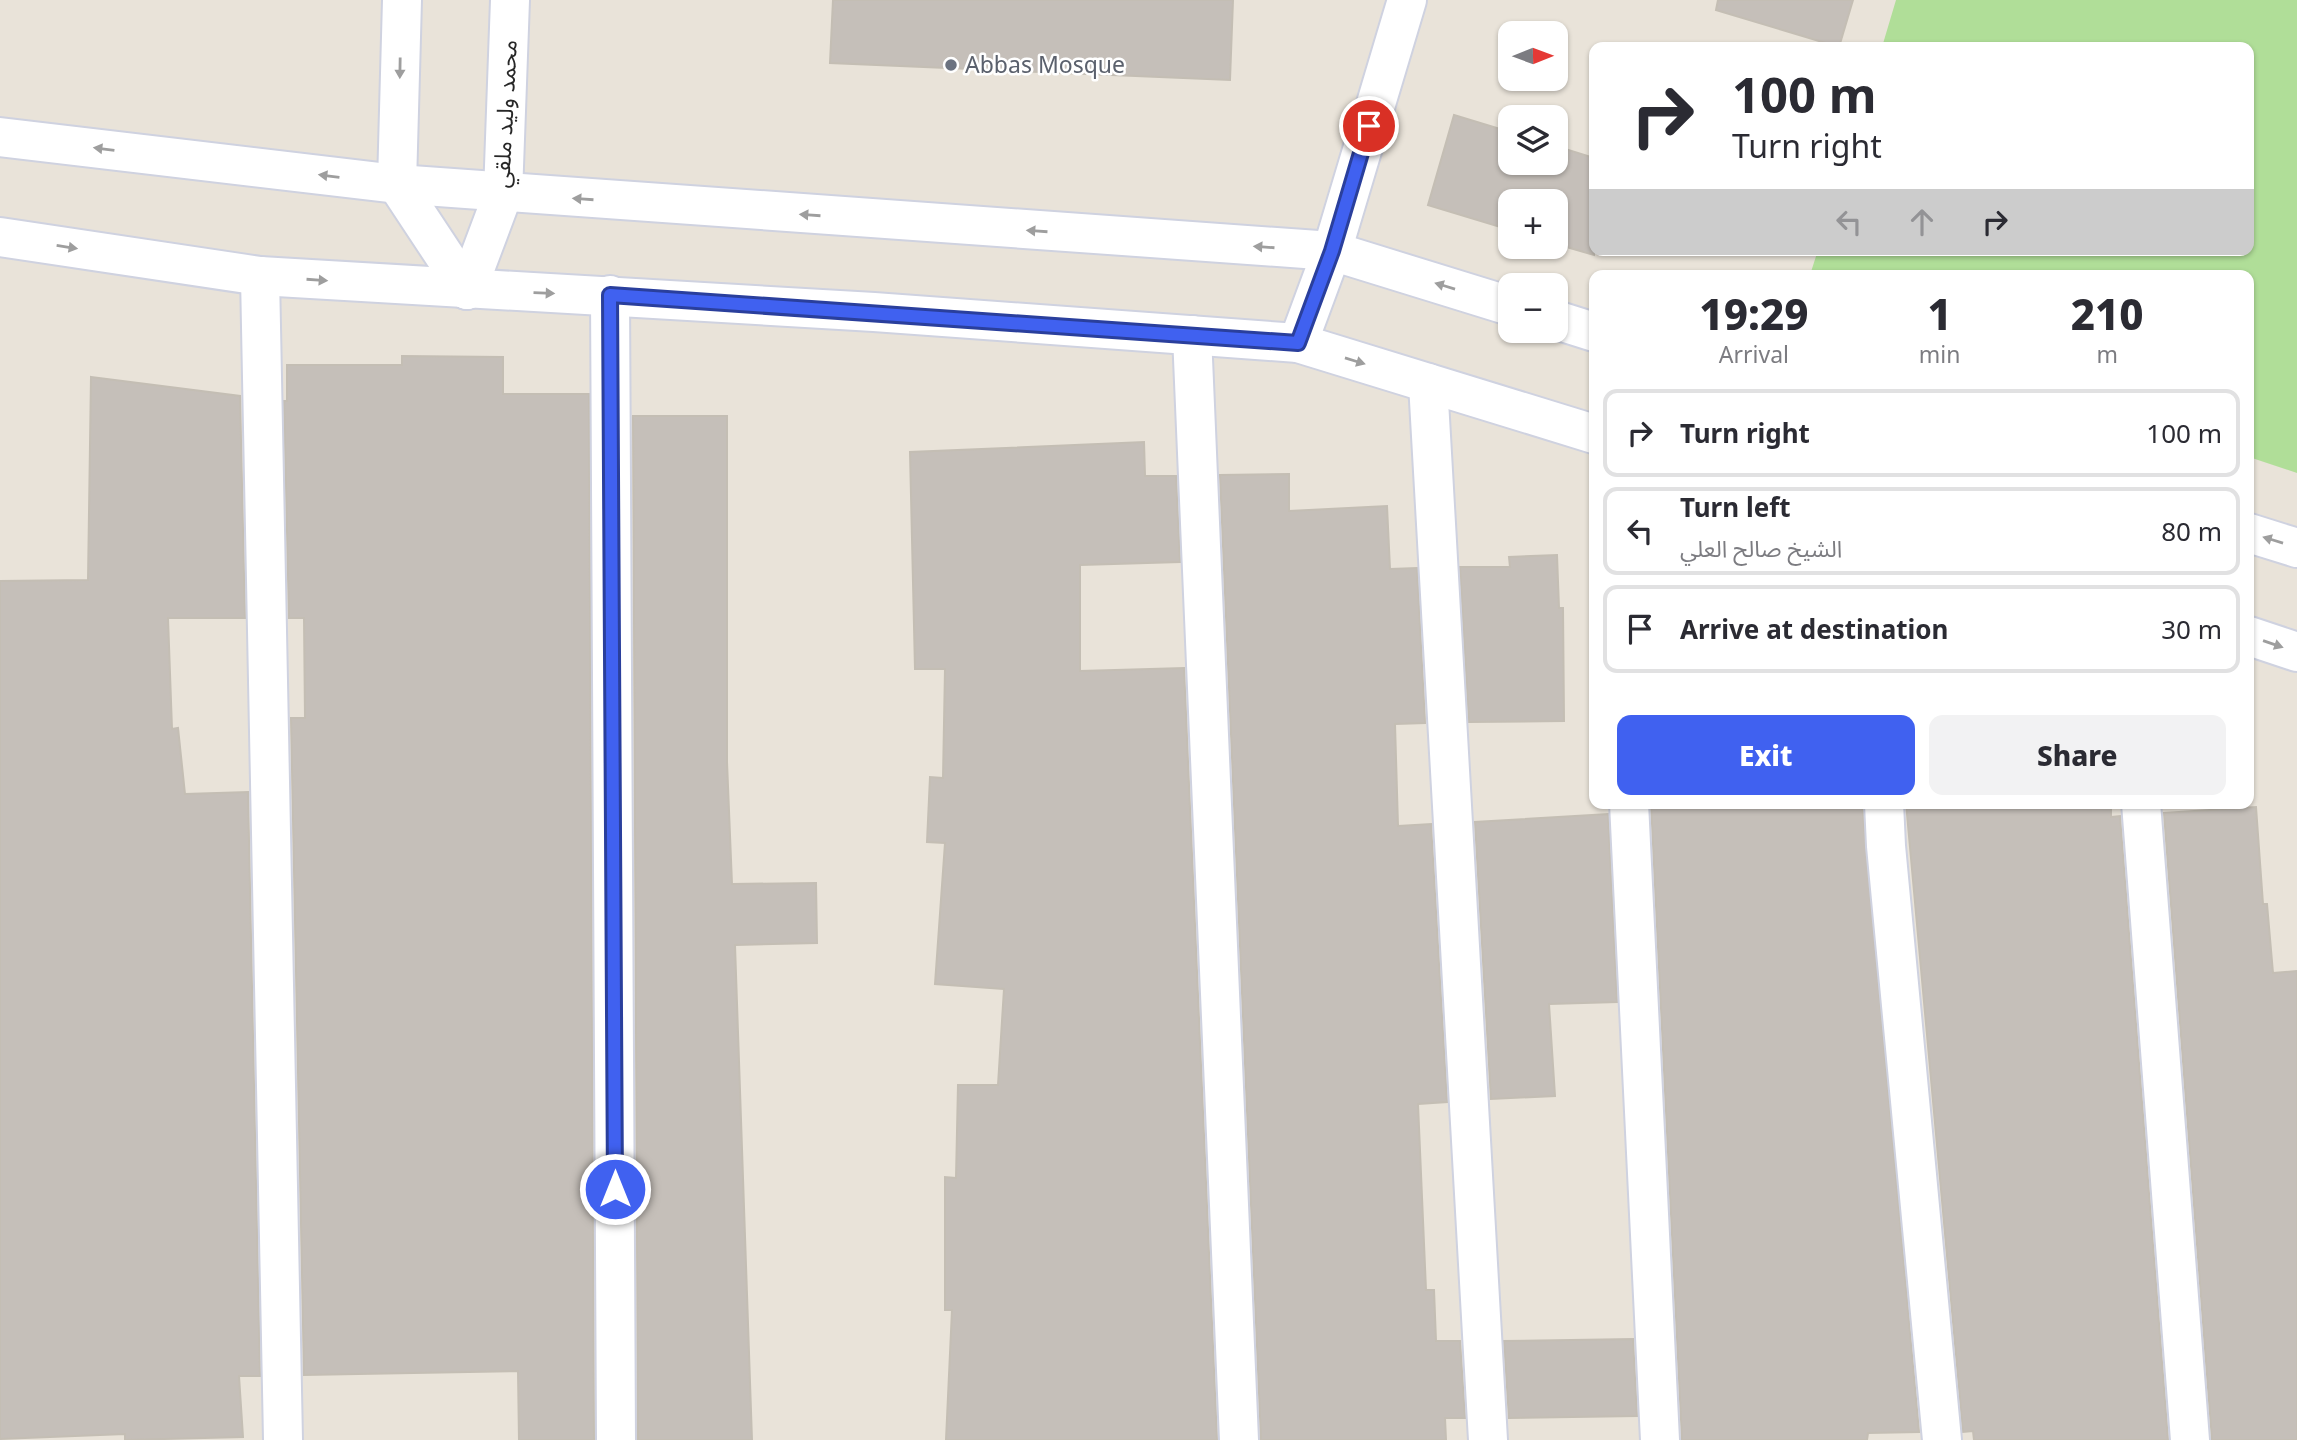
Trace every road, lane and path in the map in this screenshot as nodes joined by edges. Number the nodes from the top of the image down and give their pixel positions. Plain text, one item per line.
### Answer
1 (402, 0) edge
2 (510, 0) edge
3 (1407, 0) edge
4 (0, 136) edge
5 (397, 184) junction
6 (503, 194) junction
7 (0, 237) edge
8 (1332, 251) junction
9 (260, 276) junction
10 (467, 290) junction
11 (610, 295) junction
12 (1498, 302) edge
13 (1568, 324) edge
14 (1589, 330) edge
15 (1192, 335) junction
16 (1298, 343) junction
17 (1428, 383) junction
18 (1589, 432) edge
19 (2254, 535) edge
20 (2297, 548) edge
21 (2254, 638) edge
22 (2297, 652) edge
23 (1629, 809) edge
24 (1884, 809) edge
25 (2141, 809) edge
26 (283, 1440) edge
27 (616, 1440) edge
28 (1239, 1440) edge
29 (1488, 1440) edge
30 (1660, 1440) edge
31 (1942, 1440) edge
32 (2190, 1440) edge

1 -> 5 street
2 - 6 street, محمد وليد ملقي
3 - 8 street
5 -> 4 street
5 - 6 street
5 - 10 street
8 -> 6 street
6 - 10 street, محمد وليد ملقي
7 -> 9 street
12 -> 8 street
8 - 16 street
9 -> 10 street
9 - 26 street
10 -> 11 street
11 - 15 street
11 - 27 street
13 - 14 street
15 - 16 street
15 - 28 street
16 -> 17 street
17 - 18 street
17 - 29 street
20 -> 19 street
21 -> 22 street
23 - 30 street
24 - 31 street
25 - 32 street

